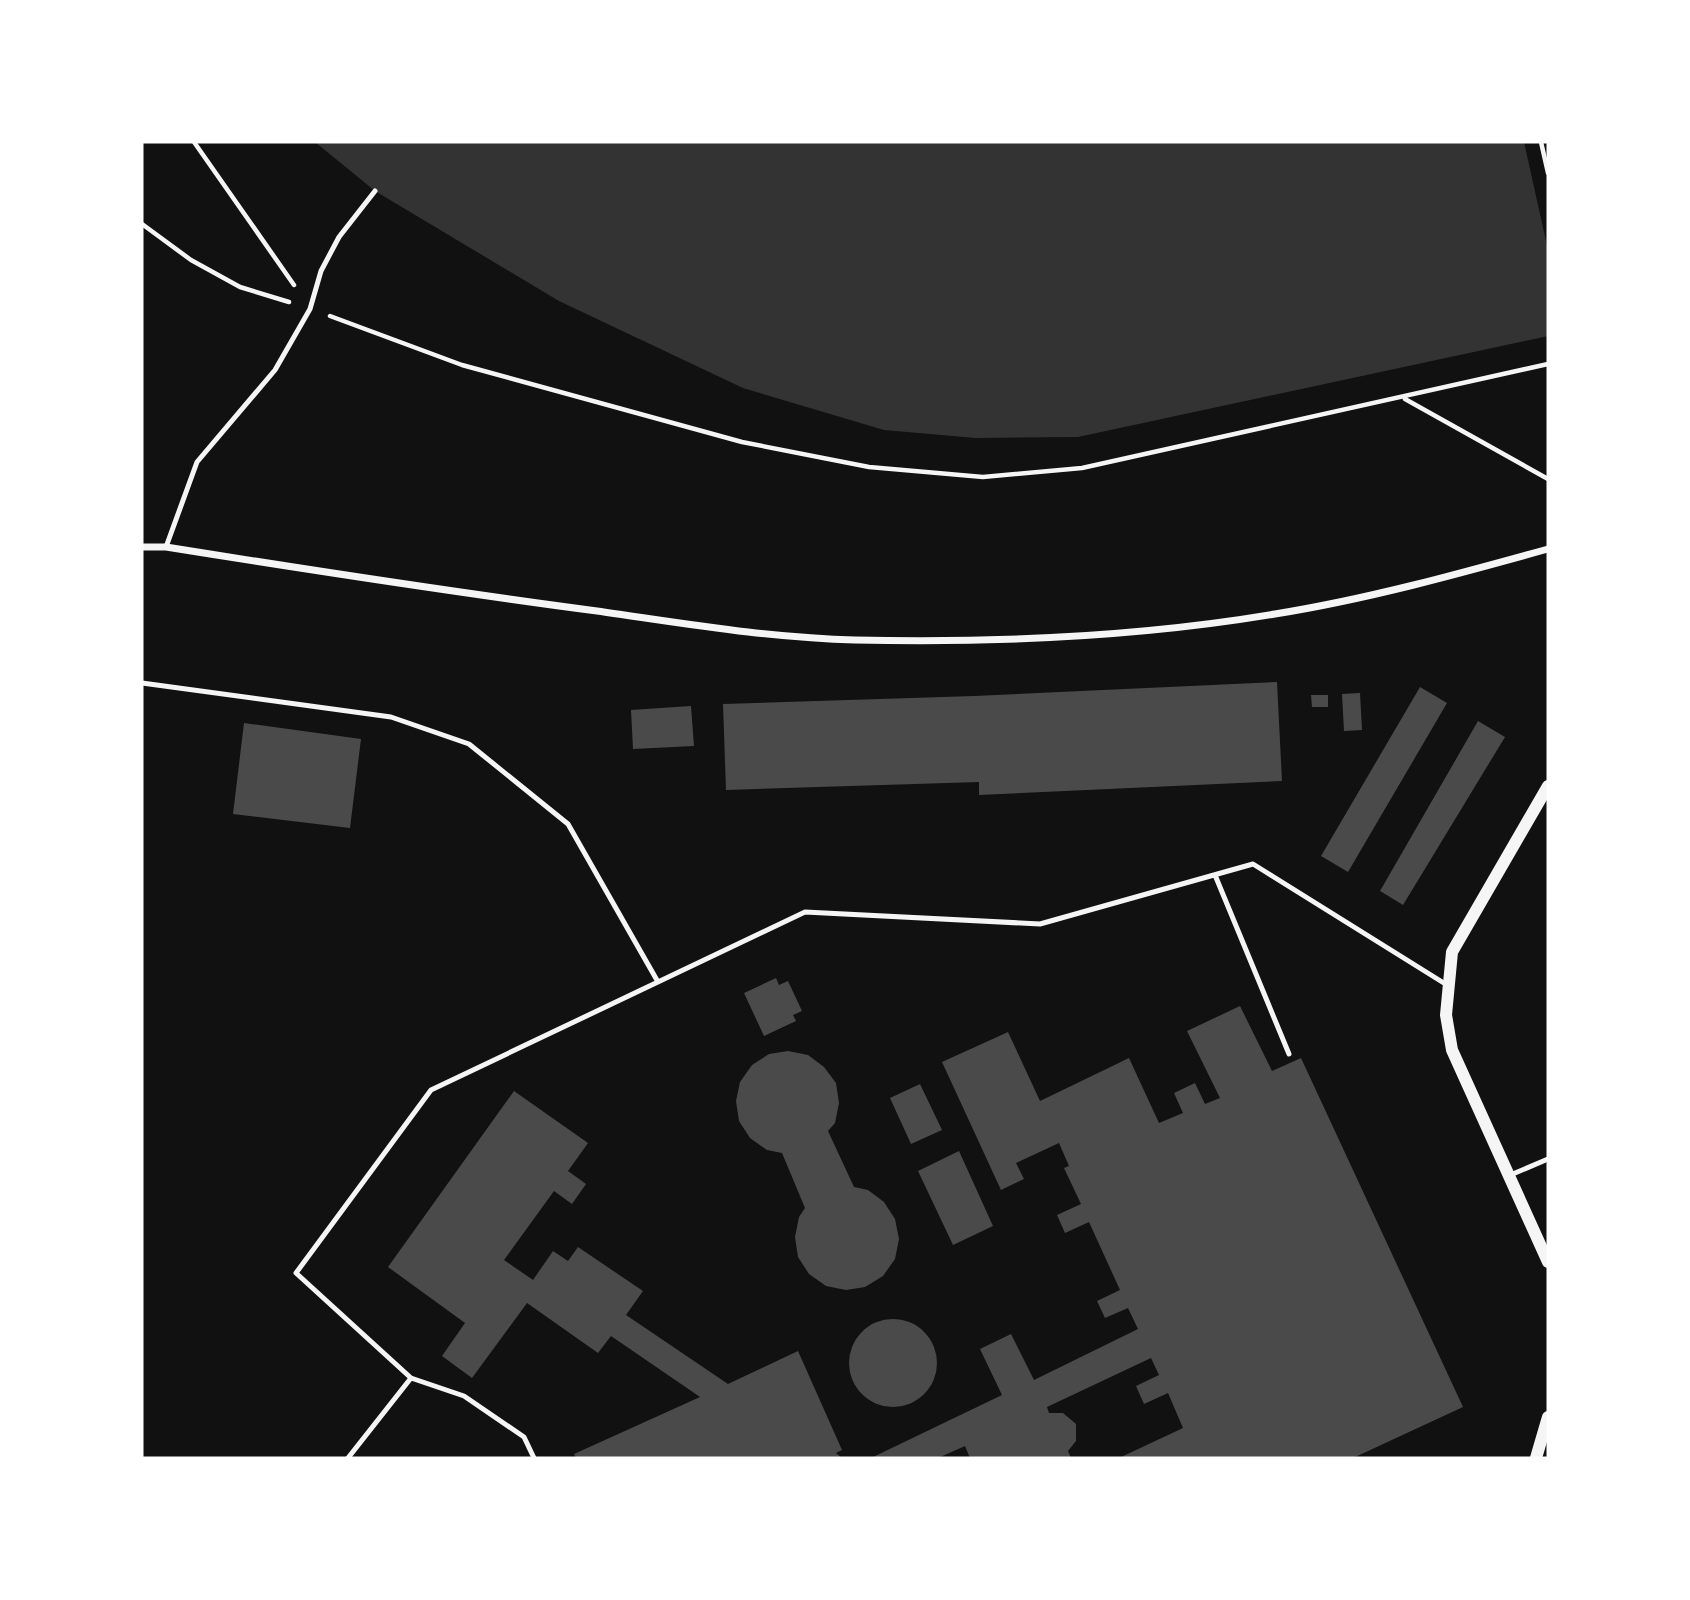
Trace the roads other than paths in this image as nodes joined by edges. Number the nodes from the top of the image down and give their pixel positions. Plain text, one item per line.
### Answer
1 (375, 191) dead end
2 (142, 547) edge
3 (166, 547) junction
4 (1548, 549) edge
5 (142, 683) edge
6 (1548, 786) edge
7 (1215, 875) junction
8 (658, 982) junction
9 (1447, 985) junction
10 (1289, 1054) dead end
11 (1548, 1159) edge
12 (1508, 1176) junction
13 (1548, 1262) edge
14 (411, 1378) junction
15 (1548, 1417) edge
16 (348, 1458) edge
17 (534, 1458) edge
18 (1536, 1458) edge

1 - 3 lane
2 - 3 street
3 - 4 street
5 - 8 lane
6 - 9 street
7 - 8 lane
7 - 9 lane
7 - 10 lane
8 - 14 lane
9 - 12 street
11 - 12 lane
12 - 13 street
14 - 16 lane
14 - 17 lane
15 - 18 street

